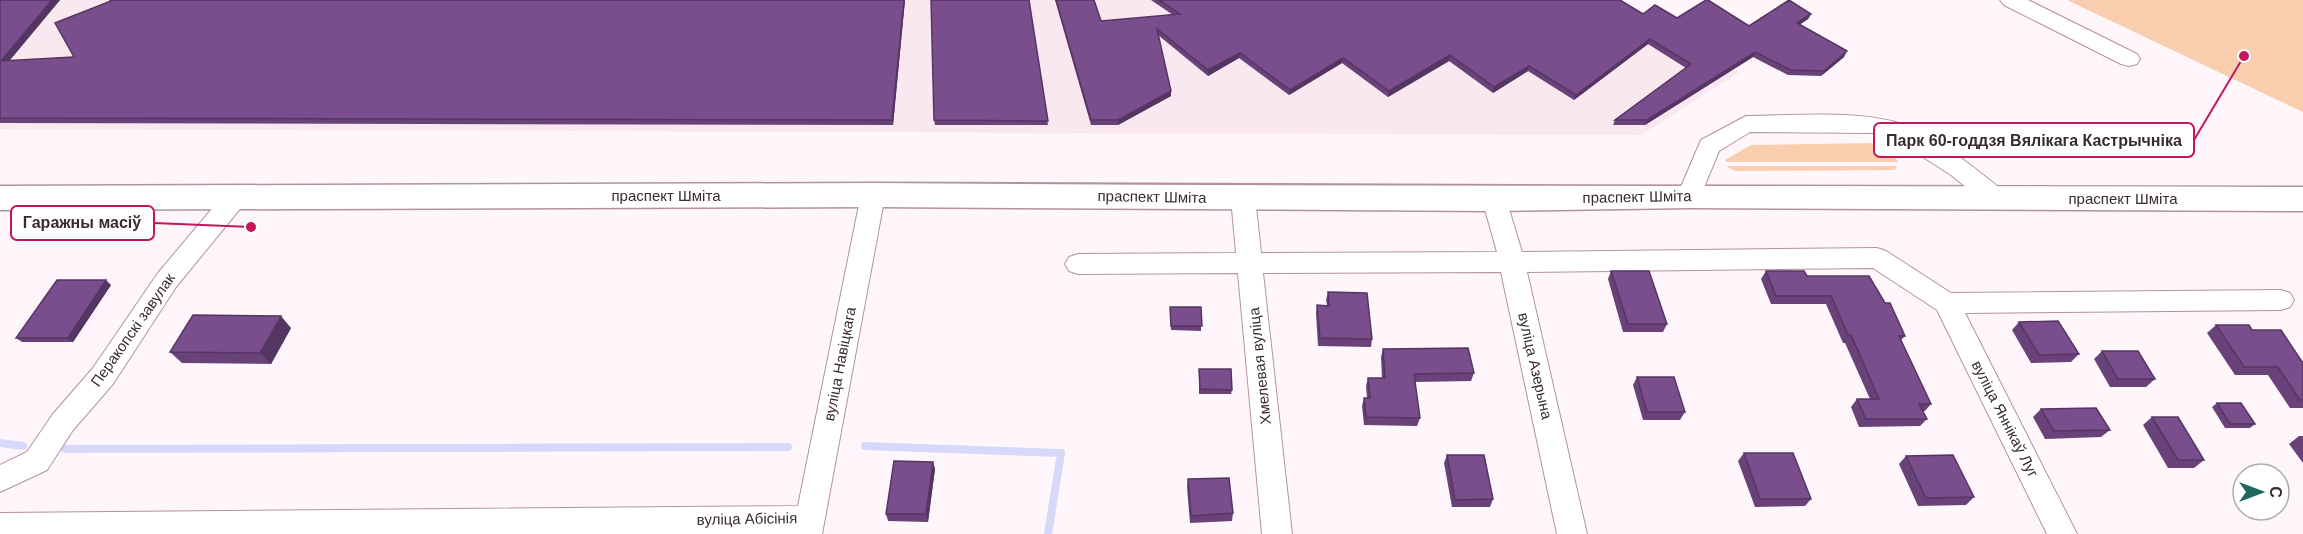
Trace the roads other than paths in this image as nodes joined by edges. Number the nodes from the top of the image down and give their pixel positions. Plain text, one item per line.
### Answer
1 (2011, 0) edge
2 (2129, 59) dead end
3 (873, 195) junction
4 (1689, 196) junction
5 (0, 198) edge
6 (235, 198) junction
7 (1243, 198) junction
8 (1494, 199) junction
9 (1997, 199) junction
10 (2303, 200) edge
11 (1512, 262) junction
12 (1077, 264) dead end
13 (1250, 264) junction
14 (2281, 300) dead end
15 (1947, 303) junction
16 (0, 479) edge
17 (0, 526) edge
18 (809, 526) edge
19 (391, 529) edge
20 (1277, 534) edge
21 (1572, 534) edge
22 (2062, 534) edge

1 - 2 street
3 - 6 main road, праспект Шміта
3 - 7 main road, праспект Шміта
3 - 18 street, вуліца Навіцкага
4 - 8 main road, праспект Шміта
4 - 9 main road, праспект Шміта
4 - 9 street
5 - 6 main road, праспект Шміта
6 - 16 street, Перакопскі завулак
7 - 8 main road, праспект Шміта
7 - 13 street, Хмелевая вуліца
8 - 11 street, вуліца Азерына
9 - 10 main road, праспект Шміта
11 - 13 street
11 - 15 street
11 - 21 street, вуліца Азерына
12 - 13 street
13 - 20 street, Хмелевая вуліца
14 - 15 street
15 - 22 street, вуліца Яннікаў Луг
17 - 19 street, вуліца Абісінія
18 - 19 street, вуліца Абісінія

